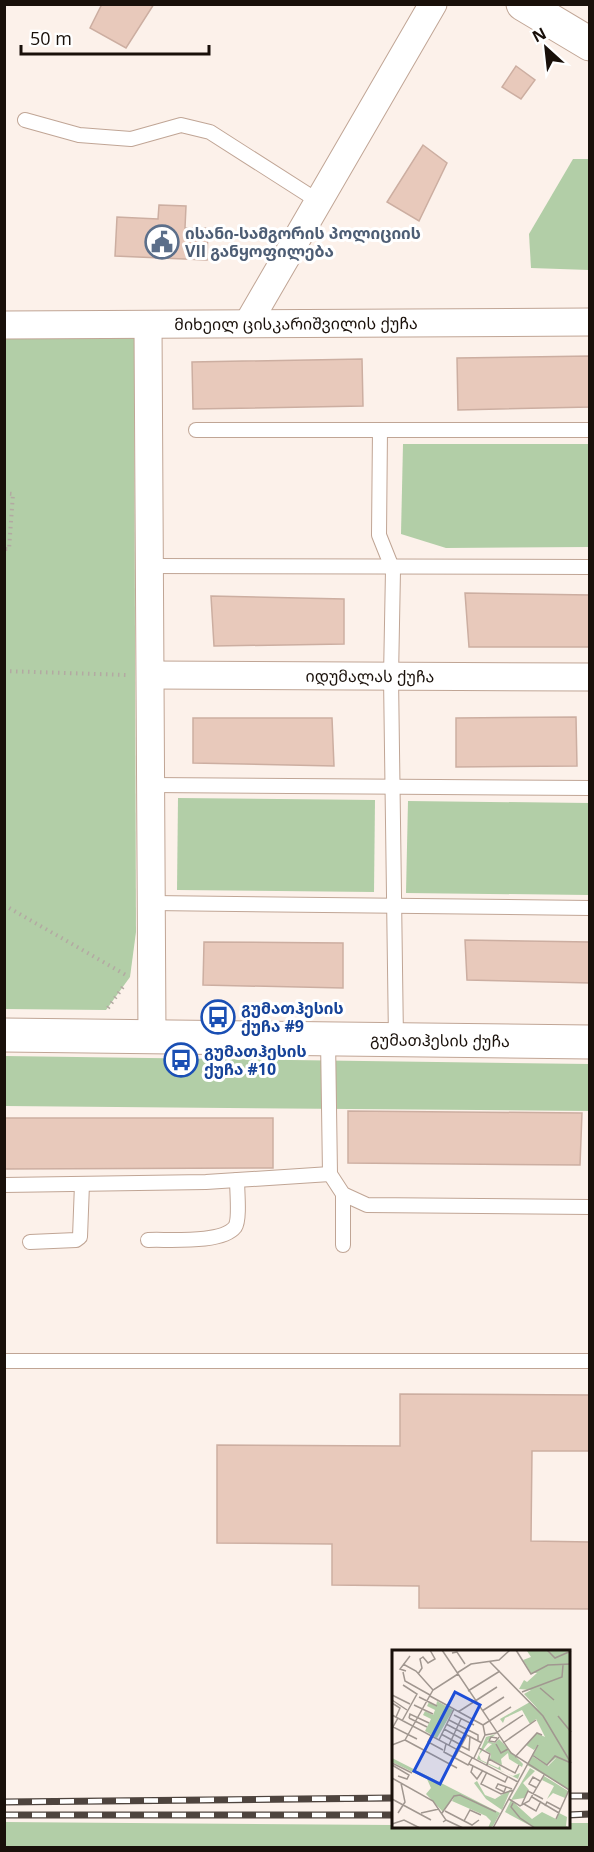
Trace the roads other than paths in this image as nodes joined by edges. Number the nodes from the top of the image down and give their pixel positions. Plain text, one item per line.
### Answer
1 (433, 4) edge
2 (523, 4) edge
3 (590, 44) edge
4 (25, 120) dead end
5 (318, 201) junction
6 (590, 322) edge
7 (248, 323) junction
8 (4, 325) edge
9 (148, 325) junction
10 (196, 430) dead end
11 (380, 430) junction
12 (590, 430) edge
13 (150, 566) junction
14 (392, 566) junction
15 (590, 567) edge
16 (151, 675) junction
17 (392, 677) junction
18 (590, 677) edge
19 (151, 785) junction
20 (393, 786) junction
21 (590, 788) edge
22 (152, 903) junction
23 (394, 906) junction
24 (590, 908) edge
25 (4, 1035) edge
26 (152, 1037) junction
27 (328, 1039) junction
28 (396, 1040) junction
29 (590, 1042) edge
30 (330, 1174) junction
31 (237, 1180) junction
32 (82, 1184) junction
33 (4, 1185) edge
34 (343, 1194) junction
35 (590, 1207) edge
36 (148, 1240) dead end
37 (30, 1242) dead end
38 (343, 1245) dead end
39 (4, 1361) edge
40 (590, 1361) edge

1 - 5 street
2 - 3 street
4 - 5 lane
5 - 7 street
6 - 7 street, მიხეილ ცისკარიშვილის ქუჩა
7 - 9 street, მიხეილ ცისკარიშვილის ქუჩა
8 - 9 street, მიხეილ ცისკარიშვილის ქუჩა
9 - 13 street
10 - 11 lane
11 - 12 lane
11 - 14 lane
13 - 14 lane
13 - 16 street
14 - 15 lane
14 - 17 lane
16 - 17 street, იდუმალას ქუჩა
16 - 19 street
17 - 18 street, იდუმალას ქუჩა
17 - 20 lane
19 - 20 lane
19 - 22 street
20 - 21 lane
20 - 23 lane
22 - 23 lane
22 - 26 street
23 - 24 lane
23 - 28 lane
25 - 26 street, გუმათჰესის ქუჩა
26 - 27 street, გუმათჰესის ქუჩა
27 - 28 street, გუმათჰესის ქუჩა
27 - 30 lane
28 - 29 street, გუმათჰესის ქუჩა
30 - 31 lane
30 - 34 lane
31 - 32 lane
31 - 36 lane
32 - 33 lane
32 - 37 lane
34 - 35 lane
34 - 38 lane
39 - 40 lane

